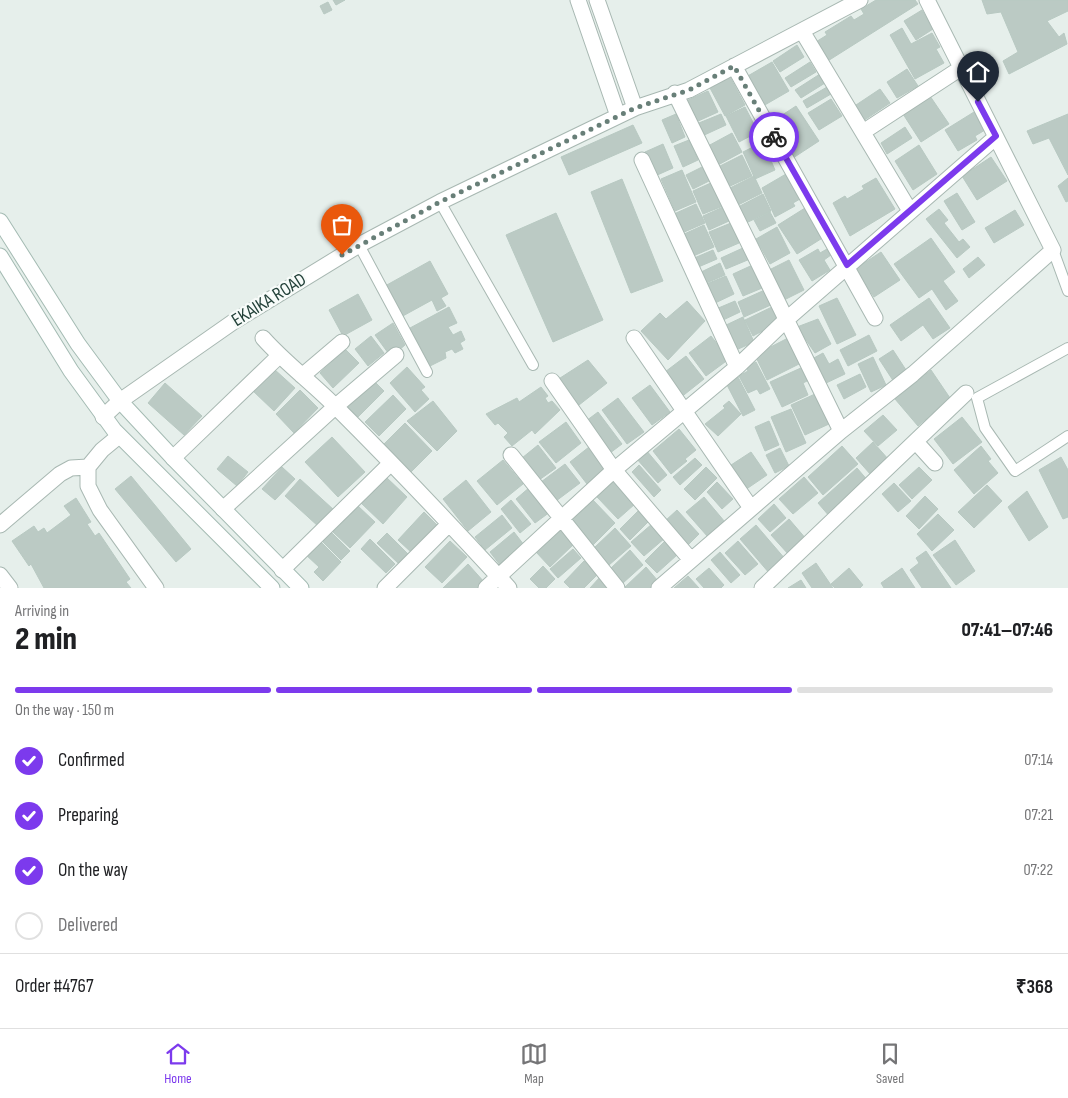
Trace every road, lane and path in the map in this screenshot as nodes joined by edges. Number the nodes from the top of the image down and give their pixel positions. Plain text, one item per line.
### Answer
1 (578, 0) edge
2 (597, 0) edge
3 (860, 0) edge
4 (927, 0) edge
5 (802, 31) junction
6 (734, 66) junction
7 (961, 68) junction
8 (676, 93) junction
9 (635, 108) junction
10 (618, 116) junction
11 (863, 132) junction
12 (996, 136) junction
13 (642, 160) dead end
14 (440, 202) junction
15 (910, 211) junction
16 (0, 221) edge
17 (358, 245) junction
18 (1053, 250) junction
19 (0, 256) edge
20 (847, 265) junction
21 (1068, 291) edge
22 (876, 318) dead end
23 (787, 319) junction
24 (263, 338) dead end
25 (634, 338) dead end
26 (342, 342) dead end
27 (1068, 348) edge
28 (396, 355) dead end
29 (278, 356) junction
30 (533, 365) dead end
31 (737, 366) junction
32 (427, 372) dead end
33 (302, 376) junction
34 (552, 381) dead end
35 (966, 393) dead end
36 (120, 401) junction
37 (336, 406) junction
38 (684, 411) junction
39 (103, 417) junction
40 (841, 432) junction
41 (119, 436) junction
42 (1068, 436) edge
43 (916, 442) junction
44 (511, 455) dead end
45 (173, 458) junction
46 (391, 463) junction
47 (935, 463) dead end
48 (88, 466) junction
49 (614, 470) junction
50 (751, 508) junction
51 (223, 509) junction
52 (561, 518) junction
53 (449, 524) junction
54 (0, 525) edge
55 (691, 560) junction
56 (282, 570) junction
57 (0, 575) edge
58 (498, 576) junction
59 (10, 588) edge
60 (156, 588) edge
61 (272, 588) edge
62 (301, 588) edge
63 (385, 588) edge
64 (486, 588) edge
65 (509, 588) edge
66 (617, 588) edge
67 (659, 588) edge
68 (762, 588) edge

1 - 10 street
2 - 9 street
3 - 5 street, EKAIKA ROAD
4 - 7 street
5 - 6 street, EKAIKA ROAD
5 - 11 street
6 - 8 street, EKAIKA ROAD
6 - 20 street
7 - 11 street
7 - 12 street
8 - 9 street, EKAIKA ROAD
8 - 23 street
9 - 10 street, EKAIKA ROAD
10 - 14 street, EKAIKA ROAD
11 - 15 street
12 - 15 street
12 - 18 street
13 - 31 street
14 - 17 street, EKAIKA ROAD
14 - 30 lane
15 - 20 street
16 - 36 street
17 - 32 lane
17 - 36 street, EKAIKA ROAD
18 - 21 lane
18 - 40 street
19 - 39 street
20 - 22 street
20 - 23 street
23 - 31 street
23 - 40 street
24 - 29 street
25 - 38 street
26 - 33 street
27 - 42 lane
28 - 37 street
29 - 33 street
29 - 45 street
31 - 38 street
33 - 37 street
34 - 49 street
35 - 43 street
36 - 39 street, EKAIKA ROAD
36 - 45 street
37 - 46 street
37 - 51 street
38 - 49 street
38 - 50 street
39 - 41 street
40 - 50 street
41 - 48 street
41 - 61 street
43 - 47 street
43 - 68 street
44 - 52 street
45 - 51 street
46 - 53 street
46 - 56 street
48 - 54 street
48 - 60 street
49 - 52 street
49 - 55 street
50 - 55 street
51 - 56 street
52 - 58 street
52 - 66 street
53 - 58 street
53 - 63 street
55 - 67 street
56 - 62 street
57 - 59 street
58 - 64 street
58 - 65 street

